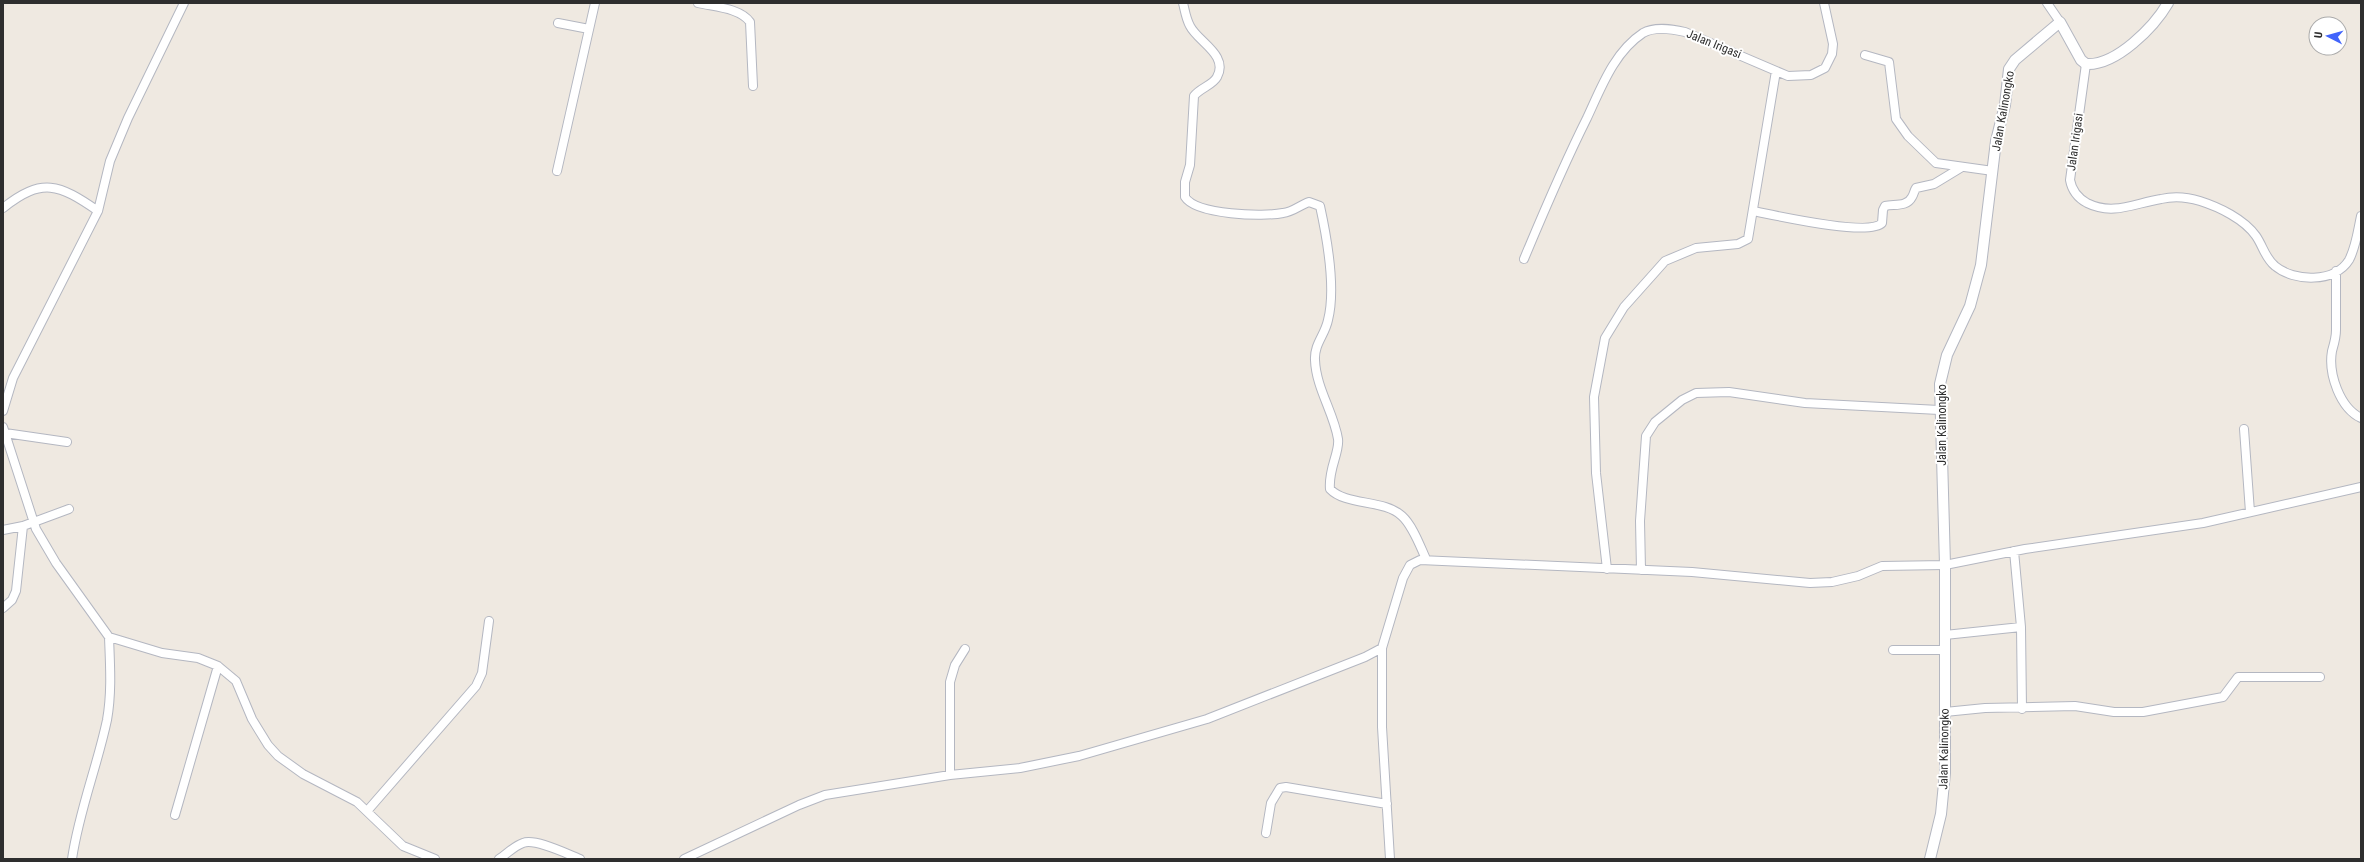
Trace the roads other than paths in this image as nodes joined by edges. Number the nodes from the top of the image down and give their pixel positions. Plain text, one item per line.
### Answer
1 (184, 3) edge
2 (595, 3) edge
3 (698, 3) edge
4 (1182, 3) edge
5 (1824, 3) edge
6 (2047, 3) edge
7 (2168, 3) edge
8 (2060, 22) junction
9 (558, 23) dead end
10 (589, 29) junction
11 (1865, 55) dead end
12 (2086, 64) junction
13 (1776, 71) junction
14 (753, 86) dead end
15 (1962, 167) junction
16 (557, 170) dead end
17 (1993, 171) junction
18 (3, 208) edge
19 (98, 211) junction
20 (1753, 211) junction
21 (2361, 216) edge
22 (1524, 259) dead end
23 (2336, 271) junction
24 (1940, 410) junction
25 (3, 411) edge
26 (2361, 418) edge
27 (2244, 429) dead end
28 (4, 430) edge
29 (67, 442) dead end
30 (2361, 487) edge
31 (69, 509) dead end
32 (2250, 512) junction
33 (32, 521) junction
34 (23, 526) junction
35 (3, 530) edge
36 (2014, 551) junction
37 (1426, 559) junction
38 (1945, 566) junction
39 (1607, 569) junction
40 (1641, 570) junction
41 (3, 608) edge
42 (489, 621) dead end
43 (2021, 627) junction
44 (1945, 635) junction
45 (109, 637) junction
46 (1382, 648) junction
47 (965, 649) dead end
48 (1893, 650) dead end
49 (1945, 650) junction
50 (218, 666) junction
51 (2320, 677) dead end
52 (2022, 709) junction
53 (1945, 712) junction
54 (950, 775) junction
55 (1387, 804) junction
56 (368, 810) junction
57 (175, 814) dead end
58 (1266, 833) dead end
59 (72, 859) edge
60 (435, 859) edge
61 (499, 859) edge
62 (580, 859) edge
63 (684, 859) edge
64 (1390, 859) edge
65 (1930, 859) edge

1 - 19 street
2 - 10 street
3 - 14 street
4 - 37 street
5 - 13 street, Jalan Irigasi
6 - 8 street
7 - 12 street
8 - 12 street
8 - 17 street, Jalan Kalinongko
9 - 10 street
10 - 16 street
11 - 15 street
12 - 23 street, Jalan Irigasi
13 - 20 street
13 - 22 street, Jalan Irigasi
15 - 17 street
15 - 20 street
17 - 24 street, Jalan Kalinongko
18 - 19 street
19 - 25 street
20 - 39 street
21 - 23 street, Jalan Irigasi
23 - 26 street
24 - 38 street, Jalan Kalinongko
24 - 40 street
27 - 32 street
28 - 29 street
28 - 33 street
30 - 32 street
31 - 33 street
32 - 36 street
33 - 34 street
33 - 45 street
34 - 35 street
34 - 41 street
36 - 38 street
36 - 43 street
37 - 39 street
37 - 46 street
38 - 40 street
38 - 44 street, Jalan Kalinongko
39 - 40 street
42 - 56 street
43 - 44 street
43 - 52 street
44 - 49 street, Jalan Kalinongko
45 - 50 street
45 - 59 street
46 - 54 street
46 - 55 street
47 - 54 street
48 - 49 street
49 - 53 street, Jalan Kalinongko
50 - 56 street
50 - 57 street
51 - 52 street
52 - 53 street
53 - 65 street, Jalan Kalinongko
54 - 63 street
55 - 58 street
55 - 64 street
56 - 60 street
61 - 62 street

